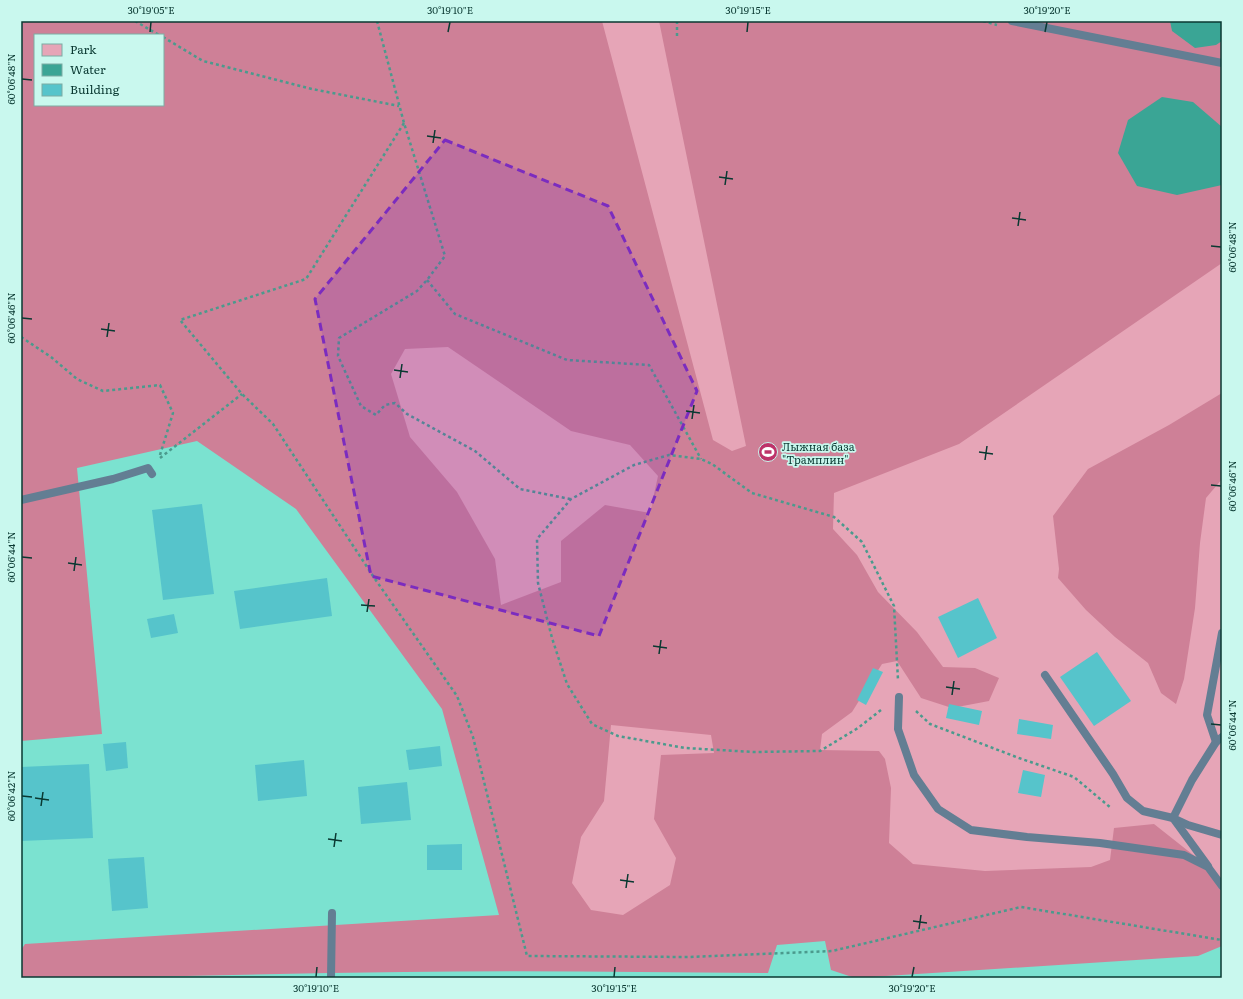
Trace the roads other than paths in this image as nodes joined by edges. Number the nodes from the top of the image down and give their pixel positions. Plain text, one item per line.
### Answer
1 (1012, 21) edge
2 (1222, 63) edge
3 (152, 474) dead end
4 (21, 500) edge
5 (1222, 633) edge
6 (1045, 675) dead end
7 (899, 697) road end
8 (1219, 740) edge
9 (1173, 818) junction
10 (1222, 835) edge
11 (1208, 867) junction
12 (1222, 886) edge
13 (332, 913) dead end
14 (331, 978) edge

1 - 2 lane
3 - 4 lane
5 - 8 lane
6 - 9 lane
7 - 11 lane
8 - 9 lane
9 - 10 lane
9 - 11 lane
11 - 12 lane
13 - 14 lane

